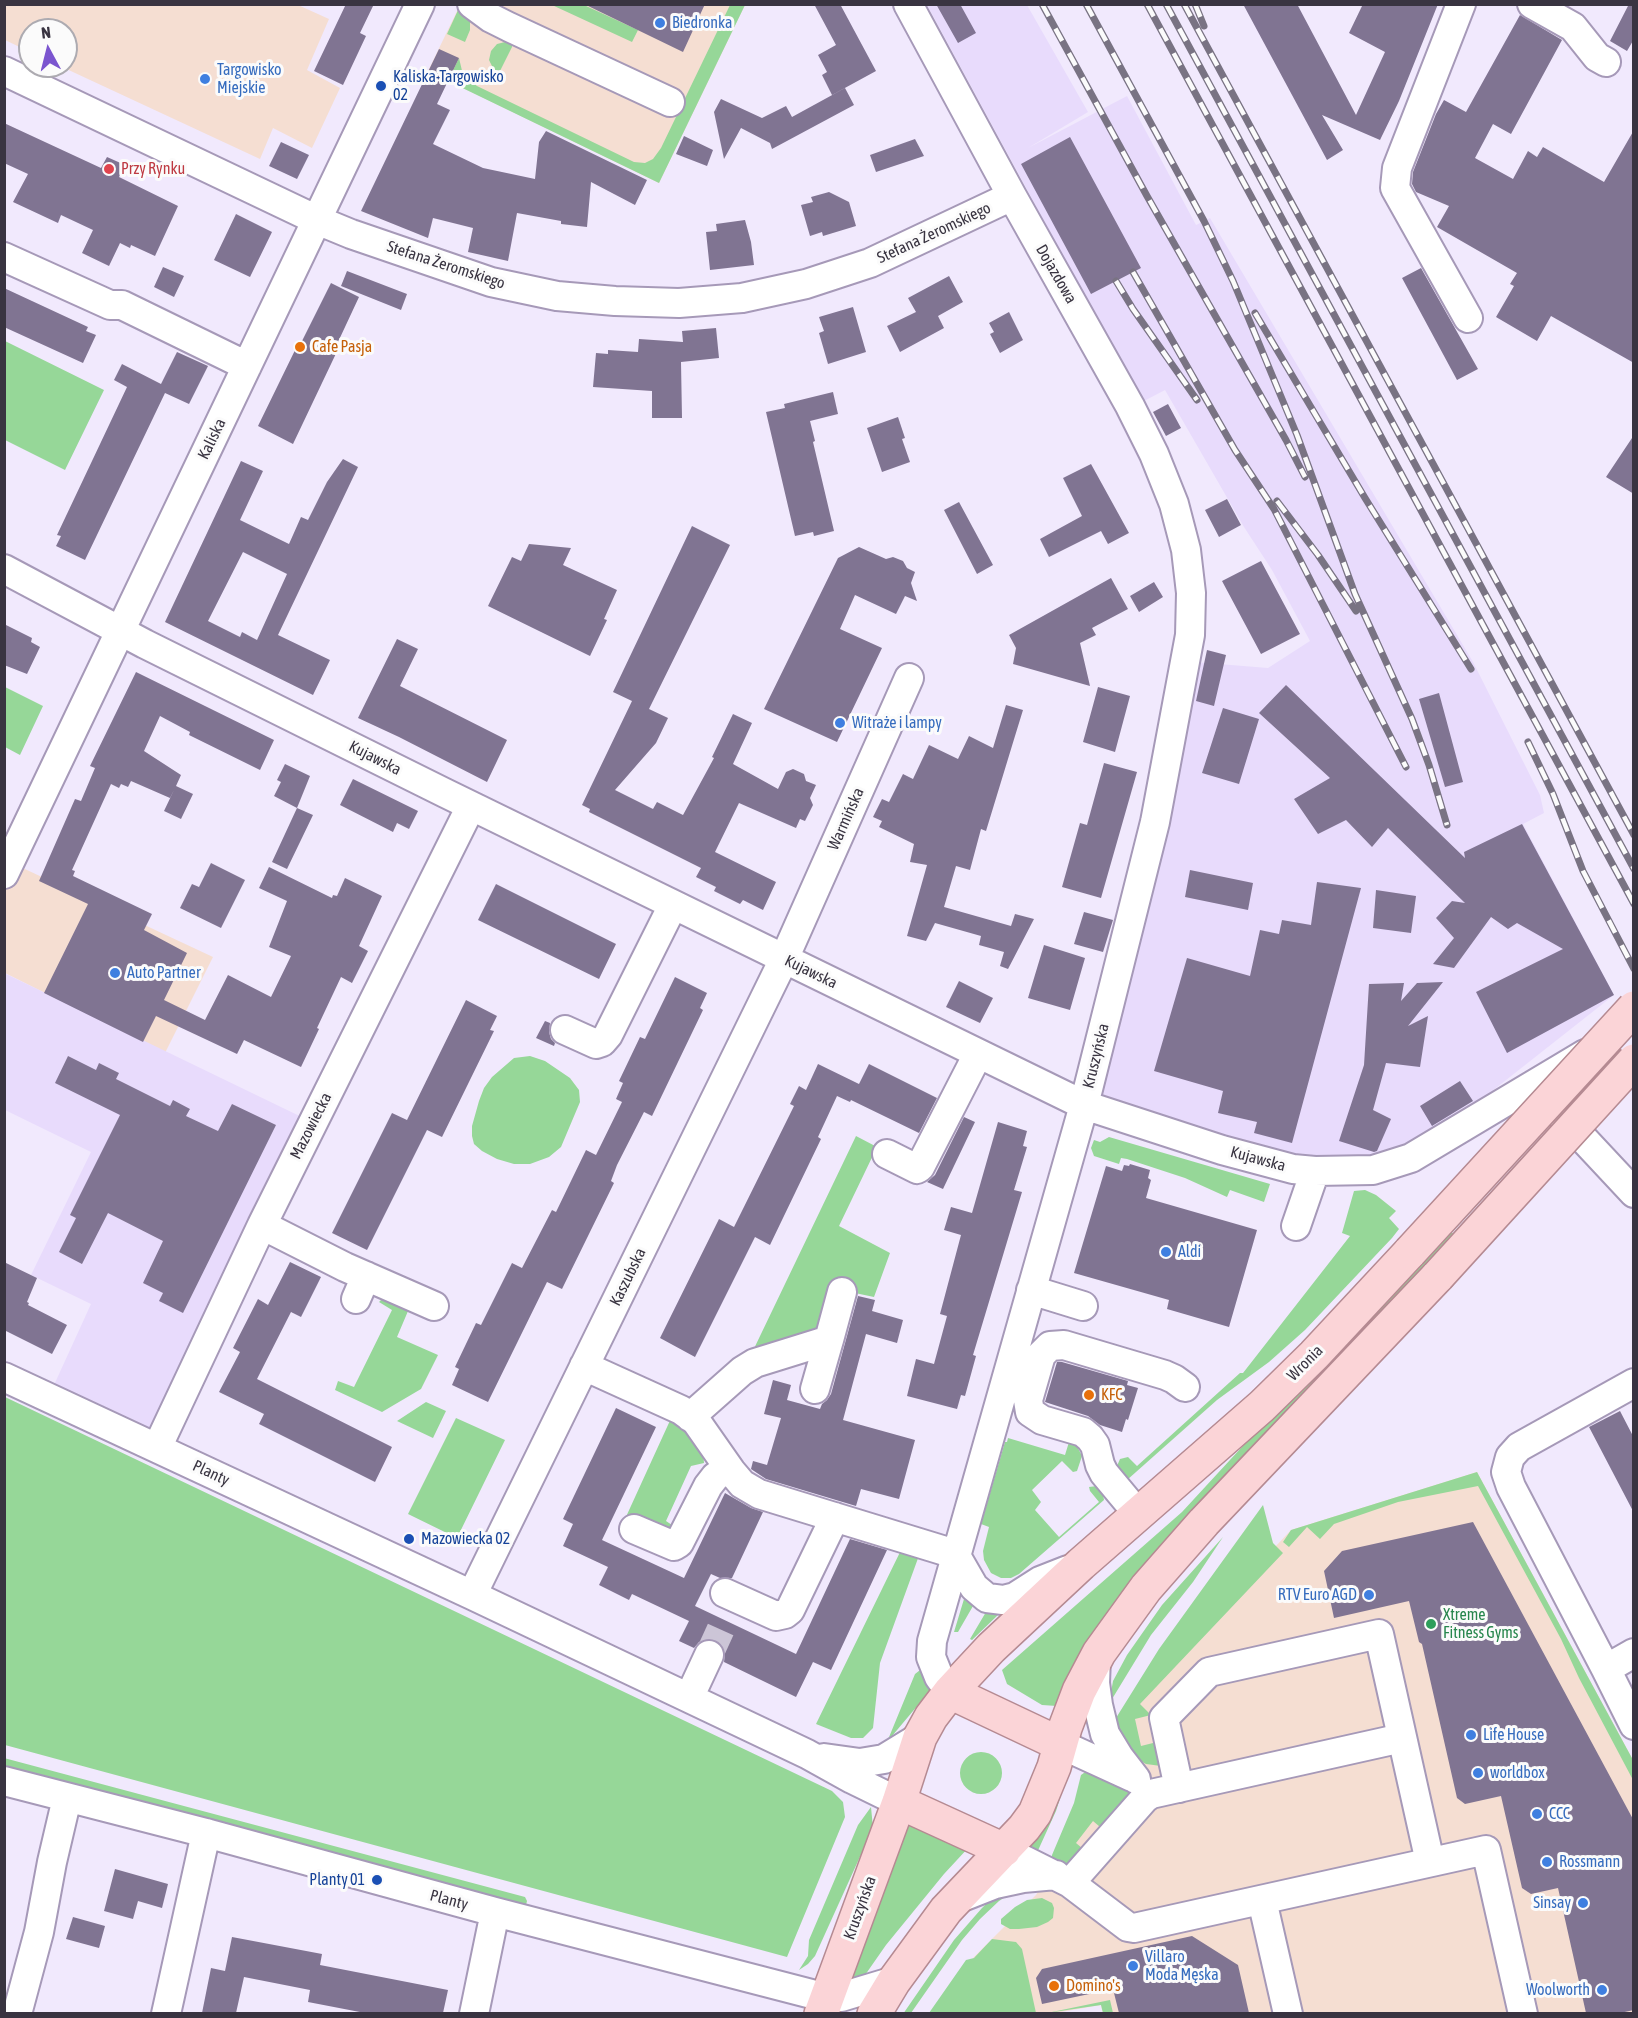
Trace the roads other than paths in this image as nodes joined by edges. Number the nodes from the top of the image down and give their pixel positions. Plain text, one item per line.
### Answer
1 (420, 4) edge
2 (472, 4) edge
3 (908, 4) edge
4 (1461, 4) edge
5 (1532, 4) edge
6 (1606, 62) dead end
7 (4, 71) edge
8 (670, 102) dead end
9 (1012, 196) junction
10 (317, 220) junction
11 (4, 257) edge
12 (1468, 318) dead end
13 (247, 366) junction
14 (1186, 550) joint
15 (4, 569) edge
16 (121, 631) junction
17 (909, 678) dead end
18 (471, 806) junction
19 (4, 874) edge
20 (673, 905) junction
21 (784, 959) junction
22 (1634, 1008) edge
23 (1634, 1025) edge
24 (565, 1030) dead end
25 (978, 1054) junction
26 (1634, 1061) edge
27 (1533, 1085) junction
28 (1084, 1105) junction
29 (886, 1154) dead end
30 (1315, 1171) junction
31 (1628, 1188) edge
32 (1634, 1210) edge
33 (262, 1225) junction
34 (1296, 1226) dead end
35 (1031, 1290) junction
36 (842, 1292) dead end
37 (434, 1306) dead end
38 (1083, 1306) dead end
39 (829, 1340) junction
40 (584, 1366) junction
41 (4, 1377) edge
42 (1634, 1383) edge
43 (1185, 1387) dead end
44 (815, 1389) dead end
45 (690, 1417) junction
46 (157, 1448) junction
47 (728, 1467) junction
48 (1139, 1515) junction
49 (835, 1517) junction
50 (634, 1529) dead end
51 (955, 1554) junction
52 (1081, 1564) junction
53 (472, 1594) junction
54 (729, 1604) dead end
55 (1634, 1653) edge
56 (709, 1655) tunnel mouth
57 (1096, 1658) junction
58 (1606, 1669) junction
59 (950, 1692) junction
60 (688, 1698) junction
61 (1634, 1725) edge
62 (920, 1737) junction
63 (1402, 1738) junction
64 (1060, 1744) junction
65 (807, 1754) junction
66 (4, 1781) edge
67 (1144, 1787) junction
68 (1179, 1788) junction
69 (67, 1798) junction
70 (899, 1802) junction
71 (206, 1833) junction
72 (1004, 1850) junction
73 (1430, 1862) junction
74 (1063, 1879) junction
75 (955, 1900) junction
76 (1262, 1900) junction
77 (495, 1912) junction
78 (894, 1981) junction
79 (824, 2006) edge
80 (17, 2013) edge
81 (166, 2013) edge
82 (474, 2013) edge
83 (874, 2013) edge
84 (1288, 2013) edge
85 (1523, 2013) edge

1 - 10 street, Kaliska
2 - 8 street
3 - 9 street, Dojazdowa
4 - 12 street
5 - 6 street
7 - 10 street, Stefana Żeromskiego
9 - 10 street, Stefana Żeromskiego
9 - 14 street, Dojazdowa
10 - 13 street, Kaliska
11 - 13 street
13 - 16 street, Kaliska
14 - 28 street, Kruszyńska
15 - 16 street, Kujawska
16 - 18 street, Kujawska
16 - 19 street, Kaliska
17 - 21 street, Warmińska
18 - 20 street, Kujawska
18 - 33 street, Mazowiecka
20 - 21 street, Kujawska
20 - 24 street
21 - 25 street, Kujawska
21 - 40 street, Kaszubska
22 - 48 main road, Wronia, bridge
23 - 27 street, Kujawska
25 - 28 street, Kujawska
25 - 29 street
26 - 57 main road, bridge
27 - 30 street, Kujawska
27 - 31 street
28 - 30 street, Kujawska
28 - 35 street, Kruszyńska
30 - 34 street
31 - 32 street
33 - 37 street
33 - 46 street, Mazowiecka
35 - 38 street
35 - 51 street, Kruszyńska
36 - 39 street
39 - 44 street
39 - 45 street
40 - 45 street
40 - 53 street, Kaszubska
41 - 46 street, Planty
42 - 58 street
43 - 48 street
45 - 47 street
46 - 53 street, Planty
47 - 49 street
47 - 50 street
48 - 52 main road, Wronia
49 - 51 street
49 - 54 street
51 - 52 street
51 - 59 street, Kruszyńska
52 - 59 main road, Wronia
53 - 60 street, Planty
55 - 58 street
56 - 60 street
57 - 64 main road
57 - 67 street
58 - 61 street
59 - 62 main road, Wronia
59 - 64 main road
60 - 65 street, Planty
62 - 65 street, Planty
62 - 70 main road, Kruszyńska
63 - 68 street
63 - 68 street
63 - 73 street
64 - 67 street
64 - 72 main road
65 - 70 street, Planty
66 - 69 street, Planty
67 - 68 street
67 - 74 street
69 - 71 street, Planty
69 - 80 street
70 - 72 main road
70 - 79 main road, Kruszyńska
71 - 77 street, Planty
71 - 81 street
72 - 74 street
72 - 75 main road
73 - 76 street
73 - 85 street
74 - 75 street
74 - 76 street
75 - 78 main road
76 - 84 street
77 - 79 street, Planty
77 - 82 street
78 - 79 street, Planty
78 - 83 main road

